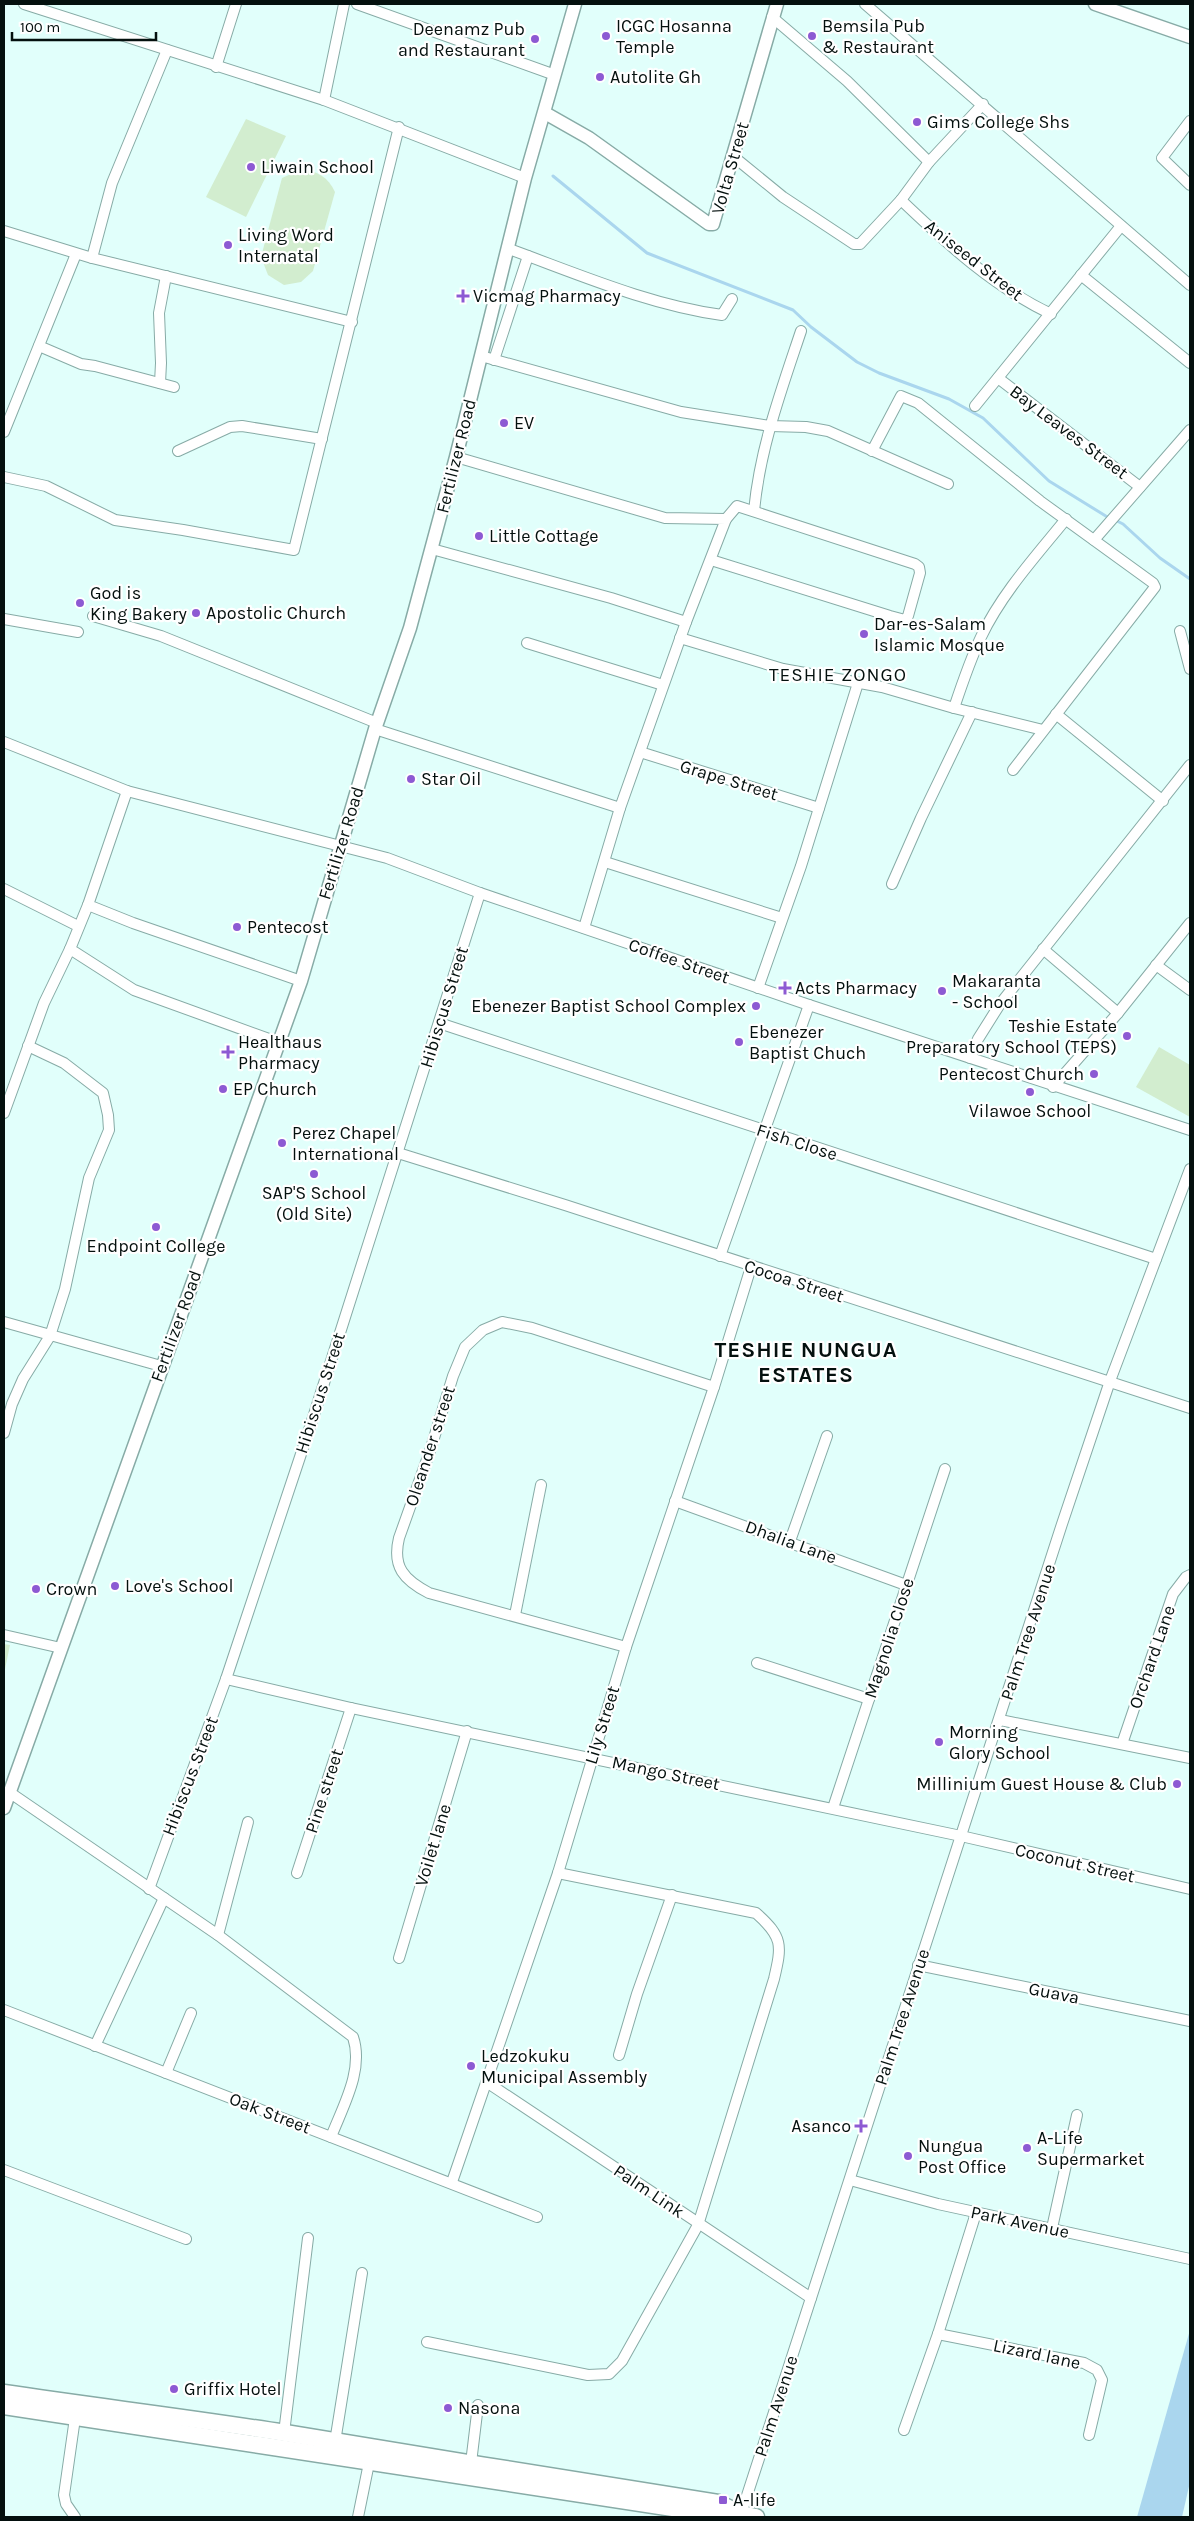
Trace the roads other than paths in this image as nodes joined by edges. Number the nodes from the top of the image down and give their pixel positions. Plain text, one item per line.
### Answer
1 (24, 4) edge
2 (236, 4) edge
3 (344, 4) edge
4 (357, 4) edge
5 (575, 4) edge
6 (777, 4) edge
7 (865, 4) edge
8 (1095, 4) edge
9 (772, 17) junction
10 (1190, 37) edge
11 (166, 50) junction
12 (216, 67) junction
13 (555, 75) junction
14 (324, 100) junction
15 (983, 104) junction
16 (545, 113) junction
17 (1190, 121) edge
18 (399, 128) junction
19 (734, 157) junction
20 (929, 162) junction
21 (525, 178) junction
22 (1190, 185) edge
23 (901, 200) junction
24 (1121, 226) junction
25 (4, 230) edge
26 (509, 249) junction
27 (76, 254) junction
28 (528, 256) junction
29 (92, 258) junction
30 (1082, 275) junction
31 (166, 276) junction
32 (1190, 285) edge
33 (732, 300) dead end
34 (1051, 314) junction
35 (352, 322) junction
36 (801, 331) dead end
37 (39, 346) junction
38 (481, 356) junction
39 (494, 360) junction
40 (1190, 363) edge
41 (998, 378) junction
42 (160, 383) junction
43 (174, 387) dead end
44 (975, 406) dead end
45 (770, 426) junction
46 (1190, 430) edge
47 (4, 432) edge
48 (322, 439) junction
49 (1182, 440) junction
50 (1190, 448) edge
51 (872, 450) junction
52 (178, 451) dead end
53 (456, 457) junction
54 (4, 477) edge
55 (948, 484) dead end
56 (1140, 487) junction
57 (754, 511) junction
58 (726, 519) junction
59 (1066, 519) junction
60 (1094, 540) junction
61 (432, 549) junction
62 (711, 560) junction
63 (93, 616) dead end
64 (4, 619) edge
65 (686, 622) junction
66 (1180, 630) dead end
67 (78, 632) dead end
68 (680, 638) junction
69 (527, 643) dead end
70 (1190, 669) edge
71 (858, 683) junction
72 (663, 685) junction
73 (954, 708) junction
74 (972, 712) junction
75 (1056, 714) junction
76 (376, 726) junction
77 (1043, 730) junction
78 (4, 742) edge
79 (640, 752) junction
80 (1190, 765) edge
81 (1013, 770) dead end
82 (127, 791) junction
83 (1163, 801) junction
84 (620, 808) junction
85 (819, 808) junction
86 (340, 845) junction
87 (605, 862) junction
88 (892, 884) dead end
89 (4, 888) edge
90 (480, 893) junction
91 (88, 906) junction
92 (782, 918) junction
93 (1190, 923) edge
94 (78, 926) junction
95 (584, 928) junction
96 (70, 949) junction
97 (1043, 949) junction
98 (1156, 965) junction
99 (301, 981) junction
100 (758, 988) junction
101 (1190, 990) edge
102 (809, 1005) junction
103 (1118, 1013) junction
104 (439, 1023) junction
105 (280, 1043) junction
106 (28, 1046) junction
107 (970, 1058) junction
108 (1053, 1087) junction
109 (4, 1113) edge
110 (1190, 1130) edge
111 (765, 1132) junction
112 (398, 1153) junction
113 (1190, 1169) edge
114 (720, 1256) junction
115 (1156, 1259) junction
116 (751, 1267) junction
117 (4, 1322) edge
118 (50, 1336) junction
119 (161, 1366) junction
120 (1110, 1381) junction
121 (714, 1387) junction
122 (1190, 1408) edge
123 (4, 1433) edge
124 (827, 1436) dead end
125 (945, 1469) dead end
126 (541, 1485) dead end
127 (675, 1501) junction
128 (790, 1541) junction
129 (1190, 1575) edge
130 (906, 1585) junction
131 (515, 1615) junction
132 (4, 1635) edge
133 (626, 1647) junction
134 (61, 1648) junction
135 (757, 1663) dead end
136 (226, 1679) junction
137 (869, 1699) junction
138 (351, 1708) junction
139 (1000, 1720) junction
140 (468, 1732) junction
141 (1122, 1744) junction
142 (591, 1757) junction
143 (1190, 1758) edge
144 (6, 1790) edge
145 (4, 1808) edge
146 (833, 1808) junction
147 (248, 1822) dead end
148 (960, 1836) junction
149 (297, 1873) dead end
150 (558, 1873) junction
151 (149, 1889) junction
152 (1190, 1889) edge
153 (672, 1895) junction
154 (164, 1898) junction
155 (218, 1935) junction
156 (399, 1958) dead end
157 (918, 1965) junction
158 (4, 2010) edge
159 (191, 2013) dead end
160 (1190, 2021) edge
161 (94, 2046) junction
162 (619, 2055) dead end
163 (166, 2073) junction
164 (488, 2083) junction
165 (1077, 2115) dead end
166 (331, 2137) junction
167 (4, 2170) edge
168 (850, 2180) junction
169 (452, 2182) junction
170 (976, 2213) junction
171 (537, 2217) dead end
172 (698, 2224) junction
173 (1052, 2228) junction
174 (308, 2238) dead end
175 (186, 2239) dead end
176 (1190, 2259) edge
177 (362, 2273) dead end
178 (811, 2298) junction
179 (938, 2334) junction
180 (427, 2342) dead end
181 (4, 2393) edge
182 (478, 2405) dead end
183 (4, 2406) edge
184 (75, 2418) junction
185 (904, 2430) dead end
186 (284, 2433) junction
187 (1089, 2435) dead end
188 (335, 2442) junction
189 (369, 2463) junction
190 (471, 2463) junction
191 (748, 2516) edge
192 (75, 2517) edge
193 (358, 2517) edge

1 - 11 street
2 - 12 street
3 - 14 street
4 - 13 street
5 - 13 street, Fertilizer Road
6 - 9 street, Volta Street
7 - 15 street
8 - 10 street
9 - 19 street, Volta Street
9 - 20 street
11 - 12 street
11 - 29 street
12 - 14 street
13 - 16 street, Fertilizer Road
14 - 18 street
15 - 20 street
15 - 24 street
16 - 19 street, Volta Street
16 - 21 street, Fertilizer Road
17 - 22 street
18 - 21 street
18 - 35 street
19 - 23 street
20 - 23 street
21 - 26 street, Fertilizer Road
23 - 34 street, Aniseed Street
24 - 30 street
24 - 32 street
25 - 27 street
26 - 28 street
26 - 38 street, Fertilizer Road
27 - 29 street
27 - 37 street
28 - 33 street
28 - 39 street
29 - 31 street
30 - 34 street
30 - 40 street
31 - 35 street
31 - 42 street
34 - 41 street
35 - 48 street
36 - 45 street
37 - 42 street
37 - 47 street
38 - 39 street
38 - 53 street, Fertilizer Road
39 - 45 street
41 - 44 street
41 - 56 street, Bay Leaves Street
42 - 43 street
45 - 51 street
45 - 57 street
46 - 49 street
48 - 52 street
48 - 54 street
49 - 50 street
49 - 56 street
51 - 55 street
51 - 59 street
53 - 58 street
53 - 61 street, Fertilizer Road
56 - 60 street
57 - 58 street
57 - 62 street
58 - 62 street
59 - 60 street
59 - 73 street
60 - 75 street
61 - 65 street
61 - 76 street, Fertilizer Road
62 - 65 street
63 - 76 street
64 - 67 street
65 - 68 street
66 - 70 street
68 - 71 street
68 - 72 street
69 - 72 street
71 - 73 street
71 - 85 street
72 - 79 street
73 - 74 street
74 - 77 street
74 - 88 street
75 - 77 street
75 - 83 street
76 - 84 street
76 - 86 street, Fertilizer Road
77 - 81 street
78 - 82 street, Coffee Street
79 - 84 street
79 - 85 street, Grape Street
80 - 83 street
82 - 86 street, Coffee Street
82 - 91 street
83 - 97 street
84 - 87 street
85 - 92 street
86 - 90 street, Coffee Street
86 - 99 street, Fertilizer Road
87 - 92 street
87 - 95 street
89 - 94 street
90 - 95 street, Coffee Street
90 - 104 street, Hibiscus Street
91 - 94 street
91 - 99 street
92 - 100 street
93 - 98 street
94 - 96 street
95 - 100 street, Coffee Street
96 - 105 street
96 - 106 street
97 - 103 street
97 - 107 street
98 - 101 street
98 - 103 street
99 - 105 street, Fertilizer Road
100 - 102 street, Coffee Street
102 - 107 street, Coffee Street
102 - 111 street
103 - 108 street
104 - 111 street, Fish Close
104 - 112 street, Hibiscus Street
105 - 119 street, Fertilizer Road
106 - 109 street
106 - 118 street
107 - 108 street, Coffee Street
108 - 110 street, Coffee Street
111 - 114 street
111 - 115 street, Fish Close
112 - 114 street, Cocoa Street
112 - 136 street, Hibiscus Street
113 - 115 street, Palm Tree Avenue
114 - 116 street, Cocoa Street
115 - 120 street, Palm Tree Avenue
116 - 120 street, Cocoa Street
116 - 121 street, Lily Street
117 - 118 street
118 - 119 street
118 - 123 street
119 - 134 street, Fertilizer Road
120 - 122 street, Cocoa Street
120 - 139 street, Palm Tree Avenue
121 - 127 street, Lily Street
121 - 131 street, Oleander street
124 - 128 street
125 - 130 street, Magnolia Close
126 - 131 street
127 - 128 street, Dhalia Lane
127 - 133 street, Lily Street
128 - 130 street, Dhalia Lane
129 - 141 street, Orchard Lane
130 - 137 street, Magnolia Close
131 - 133 street, Oleander street
132 - 134 street
133 - 142 street, Lily Street
134 - 144 street, Fertilizer Road
135 - 137 street
136 - 138 street, Mango Street
136 - 151 street, Hibiscus Street
137 - 146 street, Magnolia Close
138 - 140 street, Mango Street
138 - 149 street, Pine street
139 - 141 street
139 - 148 street, Palm Tree Avenue
140 - 142 street, Mango Street
140 - 156 street, Voilet lane
141 - 143 street
142 - 146 street, Mango Street
142 - 150 street, Lily Street
144 - 145 street, Fertilizer Road
144 - 151 street
146 - 148 street, Mango Street
147 - 155 street
148 - 152 street, Coconut Street
148 - 157 street, Palm Tree Avenue
150 - 153 street
150 - 164 street, Lily Street
151 - 154 street
153 - 162 street
153 - 172 street
154 - 155 street
154 - 161 street
155 - 166 street
157 - 160 street, Guava
157 - 168 street, Palm Tree Avenue
158 - 161 street, Oak Street
159 - 163 street
161 - 163 street, Oak Street
163 - 166 street, Oak Street
164 - 169 street, Lily Street
164 - 172 street, Palm Link
165 - 173 street
166 - 169 street, Oak Street
167 - 175 street
168 - 170 street, Park Avenue
168 - 178 street, Palm Tree Avenue
169 - 171 street, Oak Street
170 - 173 street, Park Avenue
170 - 179 street
172 - 178 street, Palm Link
172 - 180 street
173 - 176 street, Park Avenue
174 - 186 street
177 - 188 street
178 - 191 street, Palm Avenue
179 - 185 street
179 - 187 street, Lizard lane
181 - 186 main road
182 - 190 street
183 - 184 main road
184 - 189 main road
184 - 192 street
186 - 188 main road
188 - 190 main road
189 - 191 main road
189 - 193 street
190 - 191 main road

